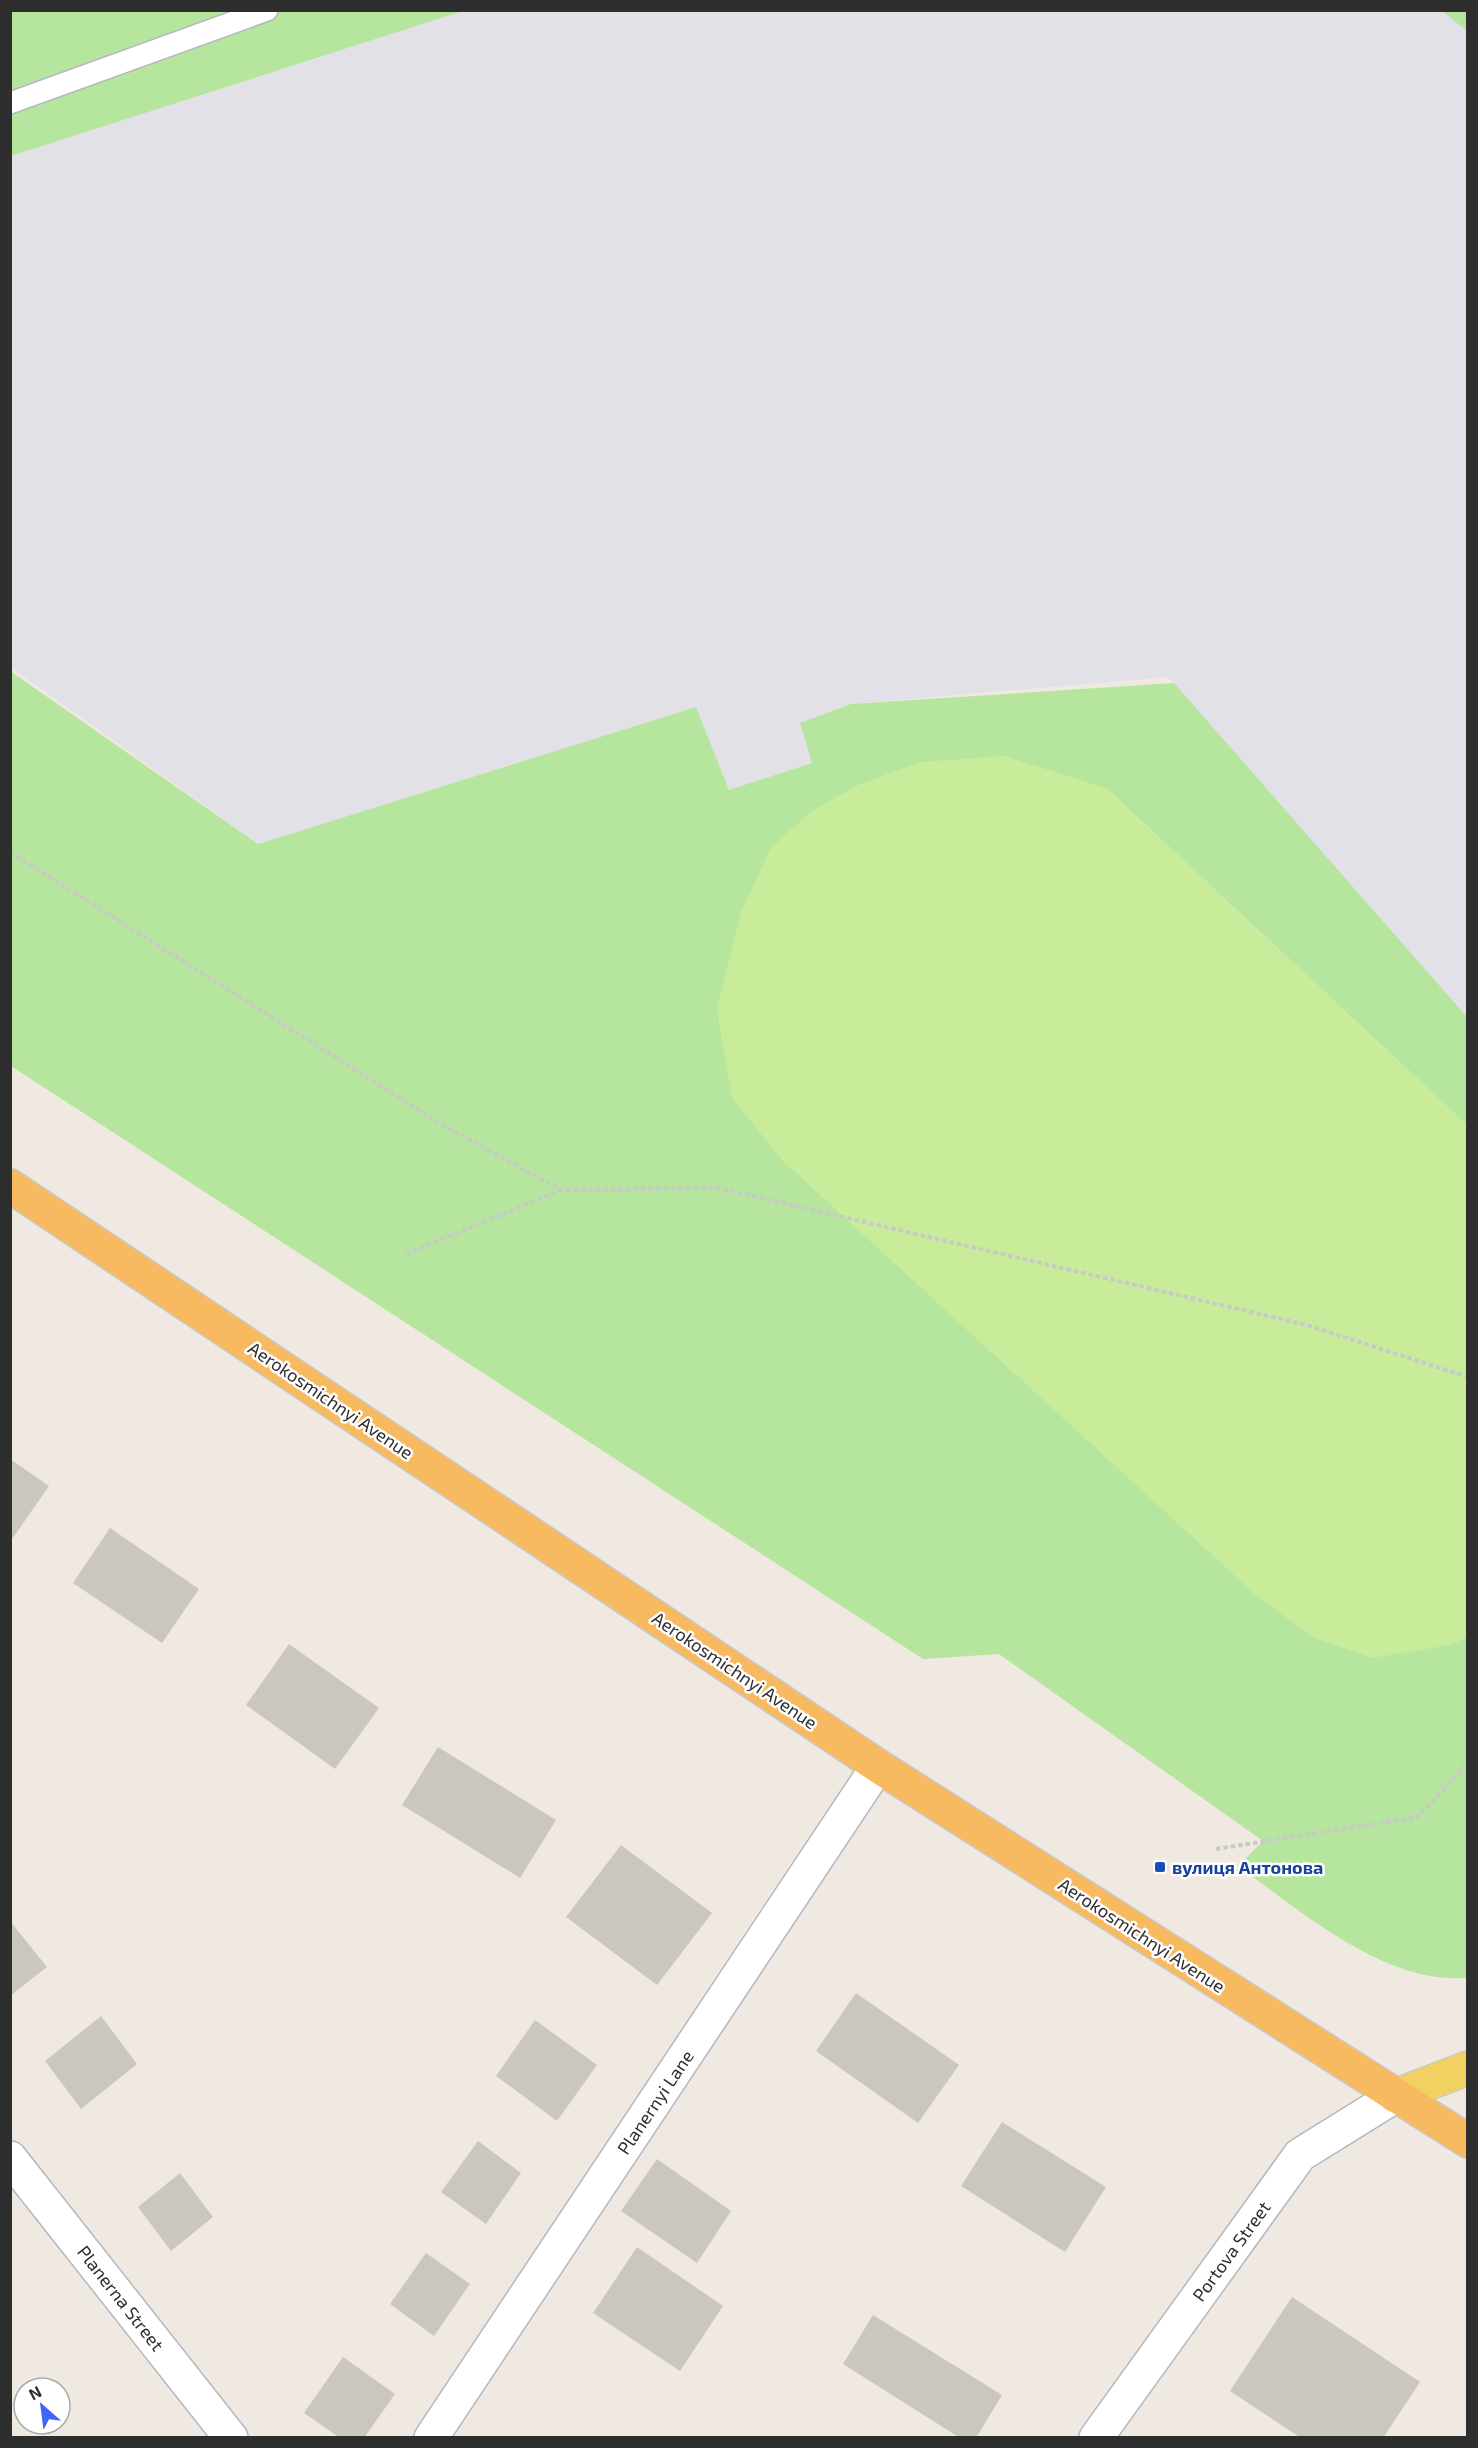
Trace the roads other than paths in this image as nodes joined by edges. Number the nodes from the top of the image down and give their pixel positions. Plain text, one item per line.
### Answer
1 (267, 10) edge
2 (10, 103) edge
3 (10, 1186) edge
4 (878, 1766) junction
5 (1467, 2068) edge
6 (1395, 2096) junction
7 (1467, 2141) edge
8 (10, 2158) edge
9 (231, 2438) edge
10 (431, 2438) edge
11 (1096, 2438) edge

1 - 2 lane
3 - 4 highway, Aerokosmichnyi Avenue
4 - 6 highway, Aerokosmichnyi Avenue
4 - 10 street, Planernyi Lane
5 - 6 main road
6 - 7 highway, Aerokosmichnyi Avenue
6 - 11 street, Portova Street
8 - 9 street, Planerna Street

